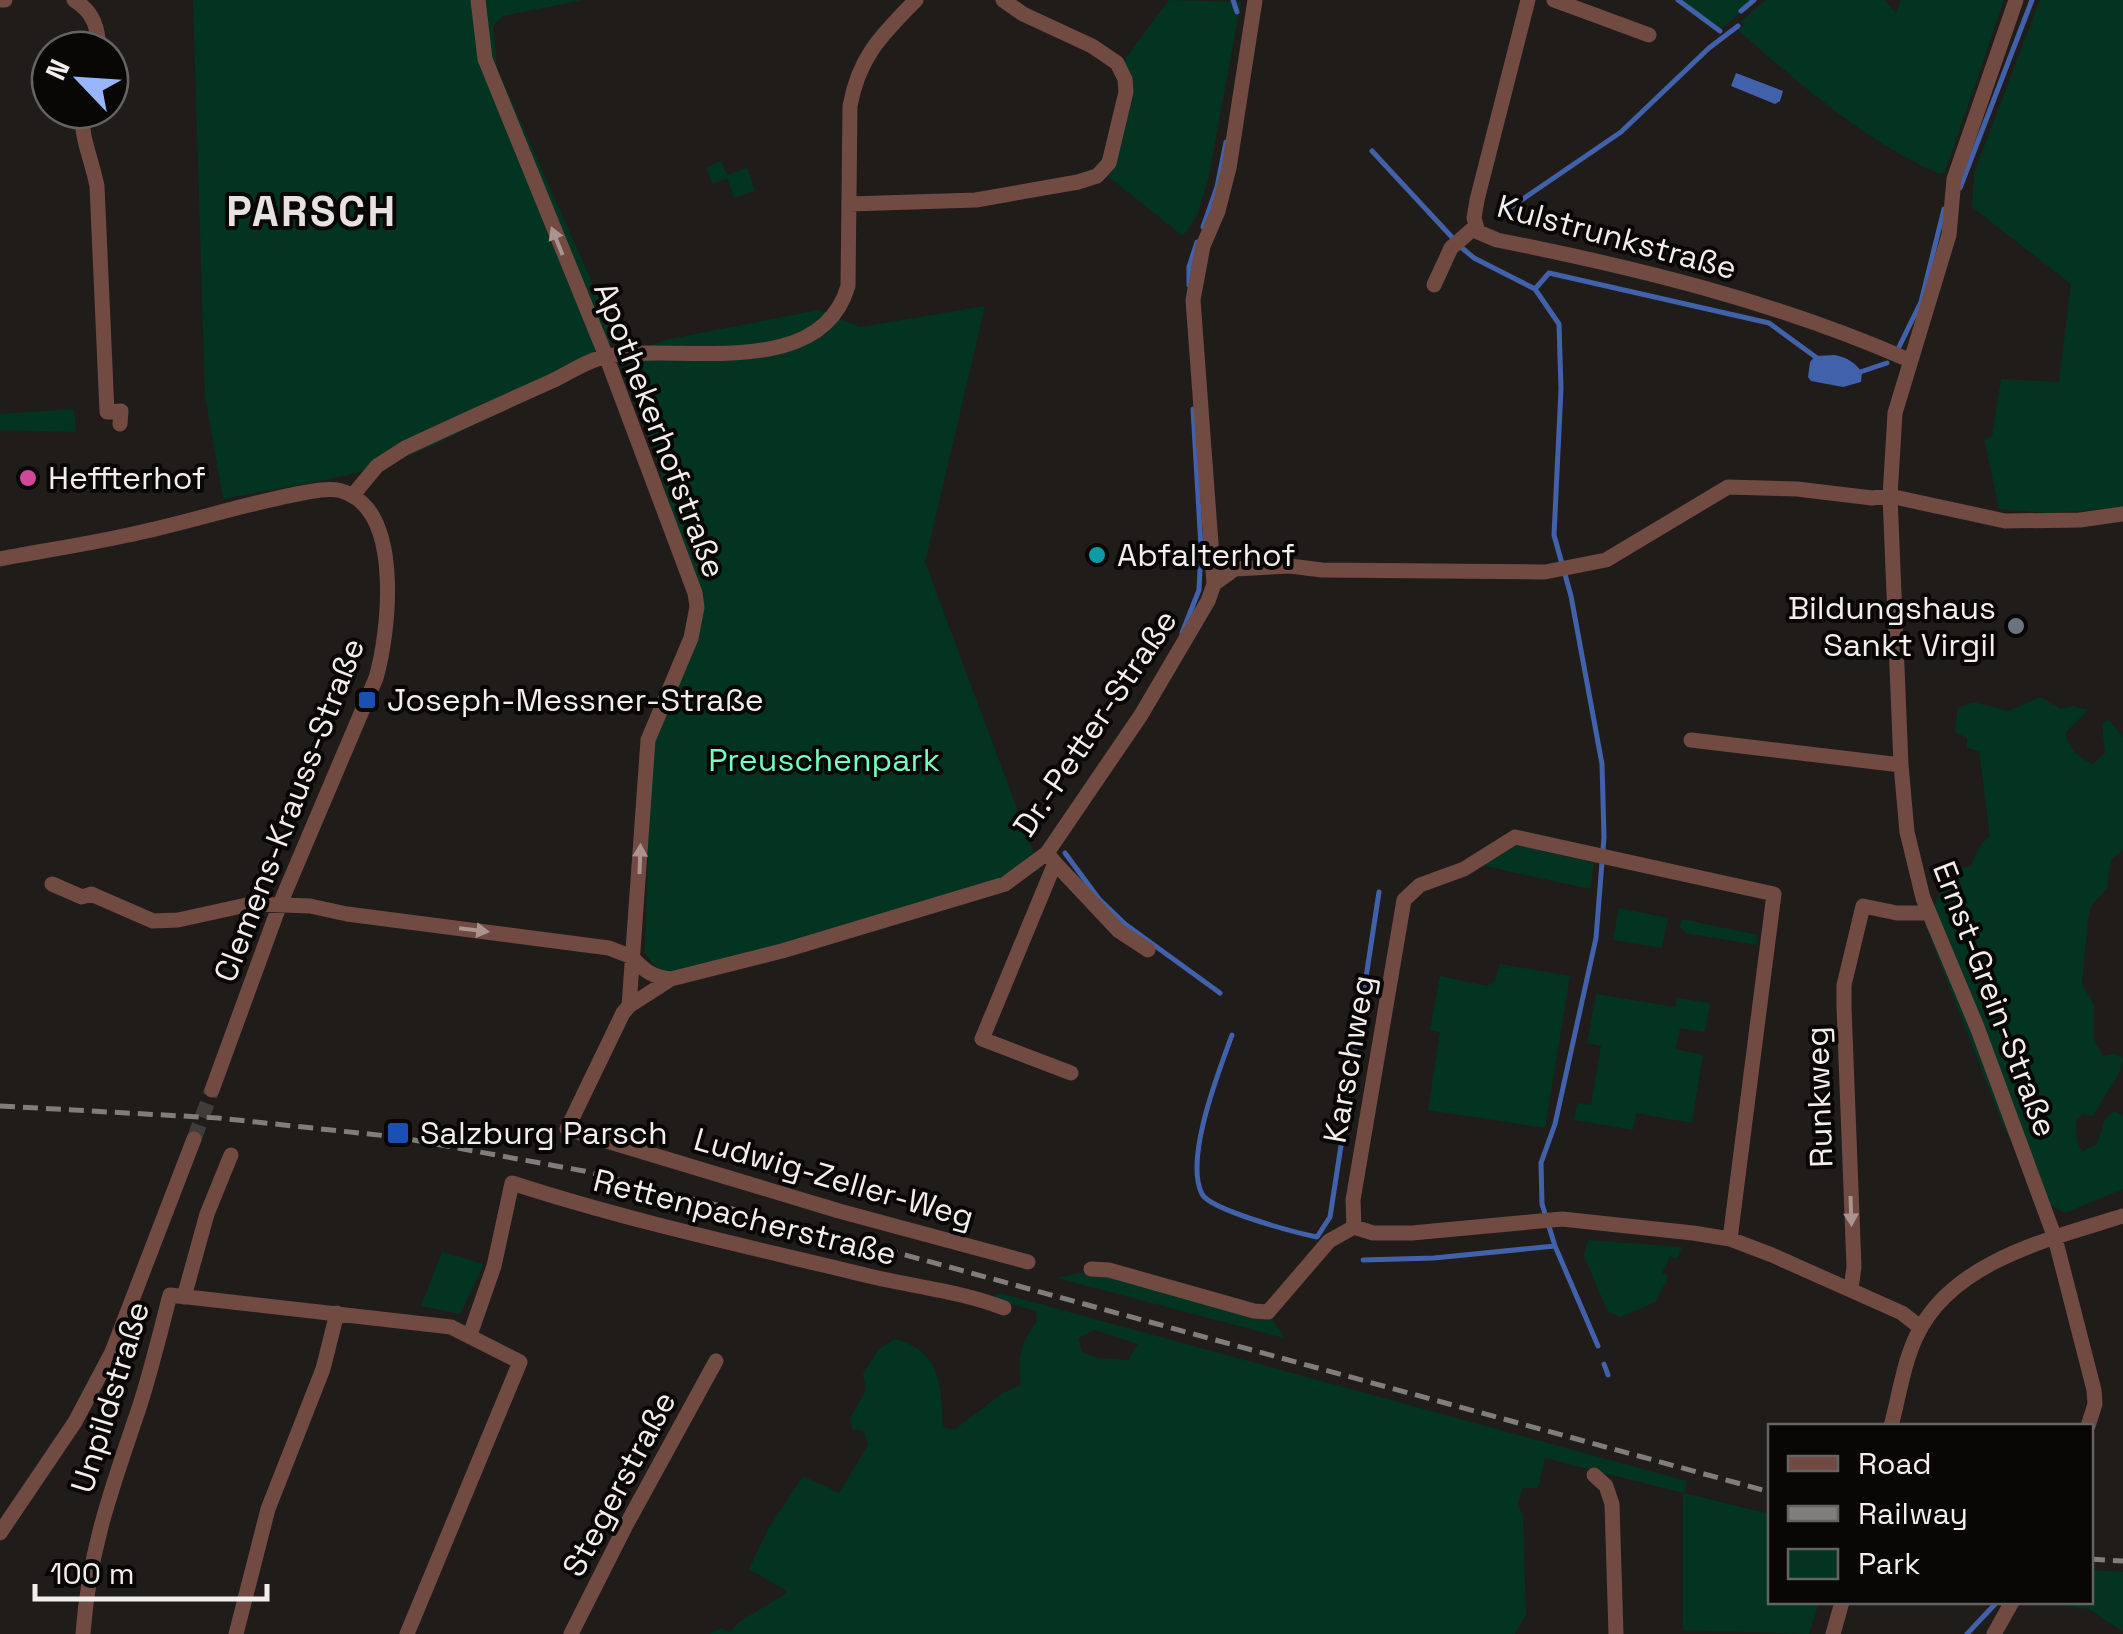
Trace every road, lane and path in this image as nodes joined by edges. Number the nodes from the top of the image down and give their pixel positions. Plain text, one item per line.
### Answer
1 (74, 0) edge
2 (478, 0) edge
3 (916, 0) edge
4 (1003, 0) edge
5 (1255, 0) edge
6 (1528, 0) edge
7 (1554, 0) edge
8 (2016, 0) edge
9 (96, 30) edge
10 (1649, 35) dead end
11 (83, 130) edge
12 (849, 204) junction
13 (1465, 235) junction
14 (1434, 285) dead end
15 (606, 356) junction
16 (1909, 360) junction
17 (120, 424) dead end
18 (352, 494) junction
19 (1890, 496) junction
20 (2123, 514) edge
21 (0, 559) edge
22 (1214, 584) junction
23 (1691, 740) dead end
24 (1901, 765) junction
25 (1051, 858) junction
26 (52, 884) dead end
27 (280, 904) junction
28 (1928, 913) junction
29 (1148, 950) dead end
30 (632, 956) junction
31 (671, 980) junction
32 (628, 1006) junction
33 (1071, 1072) dead end
34 (212, 1090) tunnel mouth
35 (194, 1138) tunnel mouth
36 (232, 1155) dead end
37 (2123, 1216) edge
38 (1354, 1227) junction
39 (2055, 1238) junction
40 (1730, 1240) junction
41 (1028, 1262) dead end
42 (1091, 1269) dead end
43 (1851, 1289) junction
44 (177, 1296) junction
45 (1004, 1308) dead end
46 (337, 1312) junction
47 (1921, 1328) junction
48 (470, 1335) junction
49 (716, 1361) dead end
50 (1891, 1424) edge
51 (2089, 1424) edge
52 (1594, 1475) dead end
53 (0, 1532) edge
54 (1842, 1604) edge
55 (2011, 1604) edge
56 (83, 1634) edge
57 (236, 1634) edge
58 (407, 1634) edge
59 (572, 1634) edge
60 (1616, 1634) edge
61 (1834, 1634) edge
62 (1994, 1634) edge

1 - 9 street
15 -> 2 street, Apothekerhofstraße
3 - 12 street
4 - 12 street
5 - 22 street
6 - 13 street, Kulstrunkstraße
7 - 10 street
8 - 16 street, Ernst-Grein-Straße
11 - 17 street
12 - 15 street
13 - 14 street
13 - 16 street, Kulstrunkstraße
15 - 18 street
30 -> 15 street, Apothekerhofstraße
16 - 19 street, Ernst-Grein-Straße
18 - 21 street
18 - 27 street, Clemens-Krauss-Straße
19 - 20 street
19 - 22 street
19 - 24 street, Ernst-Grein-Straße
22 - 25 street, Dr.-Petter-Straße
23 - 24 street
24 - 28 street, Ernst-Grein-Straße
25 - 29 street, Dr.-Petter-Straße
25 - 31 street, Dr.-Petter-Straße
25 - 33 street
26 - 27 street
27 -> 30 street
27 - 34 street, Clemens-Krauss-Straße
28 - 39 street, Ernst-Grein-Straße
28 -> 43 street, Runkweg
30 - 31 street
30 - 32 street, Apothekerhofstraße
31 - 32 street, Dr.-Petter-Straße
32 - 41 street, Ludwig-Zeller-Weg
35 - 53 street
36 - 44 street
37 - 39 street
38 - 40 street
38 - 40 street, Karschweg
38 - 42 street
39 - 47 street
39 - 51 street, Ernst-Grein-Straße
40 - 43 street
43 - 47 street
44 - 46 street
44 - 56 street, Unpildstraße
45 - 48 street, Rettenpacherstraße
46 - 48 street
46 - 57 street
47 - 50 street
48 - 58 street
49 - 59 street, Stegerstraße
52 - 60 street
54 - 61 street
55 - 62 street

